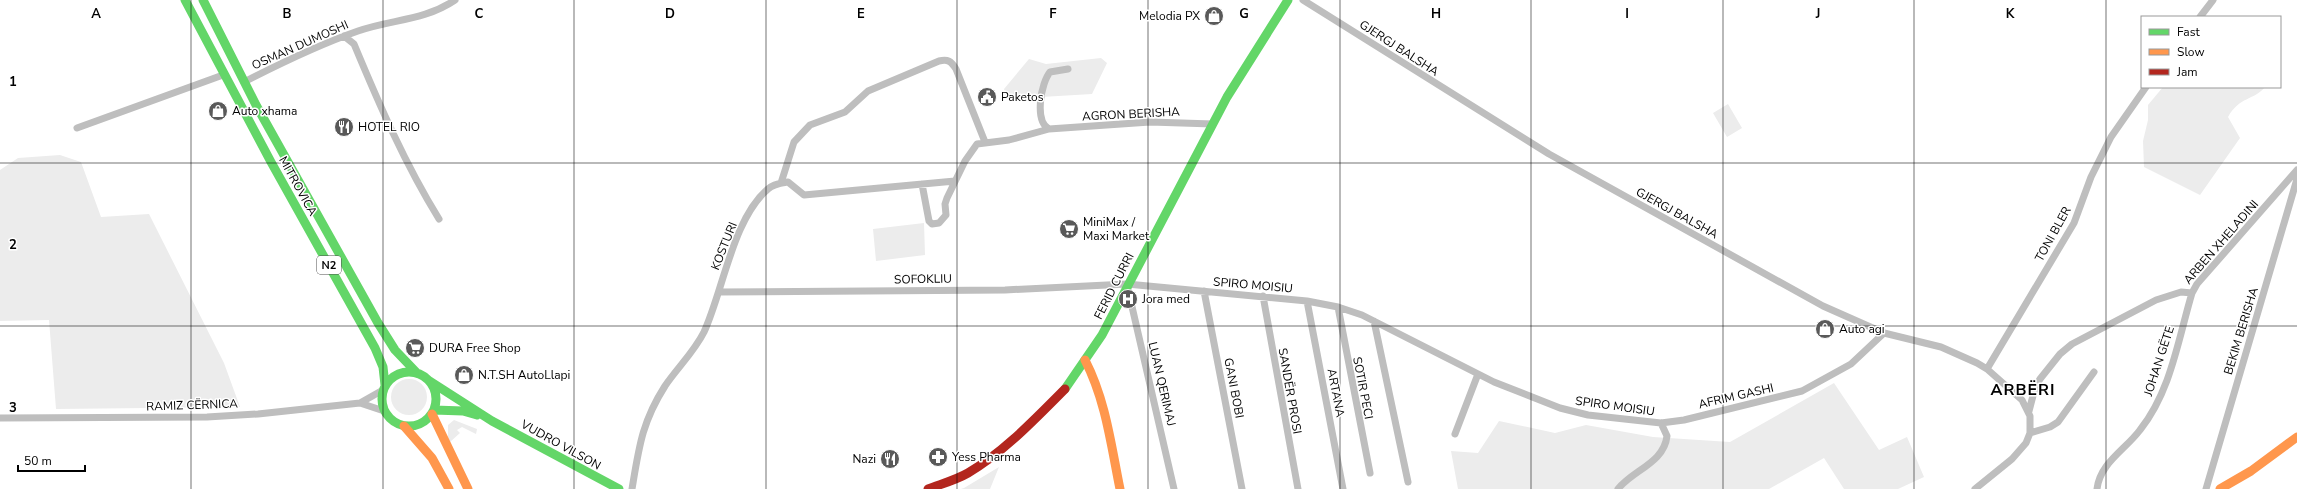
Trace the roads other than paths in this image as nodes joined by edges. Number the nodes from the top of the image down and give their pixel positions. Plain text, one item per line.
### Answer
1 (185, 0) edge
2 (203, 0) edge
3 (456, 0) edge
4 (1288, 0) edge
5 (1303, 0) edge
6 (2212, 0) edge
7 (2201, 16) edge
8 (344, 36) junction
9 (1068, 69) dead end
10 (223, 74) junction
11 (244, 82) junction
12 (2145, 88) edge
13 (1213, 124) junction
14 (77, 128) dead end
15 (1049, 129) junction
16 (985, 142) junction
17 (2297, 170) edge
18 (2297, 179) edge
19 (955, 181) junction
20 (781, 184) junction
21 (922, 184) junction
22 (439, 219) dead end
23 (1127, 284) junction
24 (1204, 291) junction
25 (719, 292) junction
26 (2192, 293) junction
27 (1262, 296) junction
28 (1307, 301) junction
29 (1338, 307) junction
30 (1374, 321) junction
31 (1884, 333) junction
32 (1085, 360) junction
33 (1986, 369) junction
34 (2094, 372) dead end
35 (417, 373) junction
36 (1478, 374) junction
37 (428, 380) junction
38 (384, 387) junction
39 (360, 403) junction
40 (384, 411) junction
41 (2029, 411) junction
42 (433, 412) junction
43 (0, 418) edge
44 (492, 421) junction
45 (1661, 423) junction
46 (404, 426) junction
47 (2297, 429) edge
48 (2030, 433) junction
49 (1455, 434) dead end
50 (2295, 439) edge
51 (1370, 473) dead end
52 (1408, 482) dead end
53 (449, 489) edge
54 (468, 489) edge
55 (619, 489) edge
56 (632, 489) edge
57 (928, 489) edge
58 (1120, 489) edge
59 (1174, 489) edge
60 (1242, 489) edge
61 (1298, 489) edge
62 (1343, 489) edge
63 (1618, 489) edge
64 (1974, 489) edge
65 (2097, 489) edge
66 (2206, 489) edge
67 (2220, 489) edge

1 - 10 main road, MITROVICA / N2
2 - 11 main road, MITROVICA / N2
3 - 8 street, OSMAN DUMOSHI
4 - 13 main road, FERID CURRI
5 - 31 street, GJERGJ BALSHA
6 - 7 street
8 - 11 street, OSMAN DUMOSHI
8 - 22 street
9 - 15 street
10 - 14 street
10 - 38 main road, MITROVICA / N2
11 - 35 main road, MITROVICA / N2
12 - 33 street, TONI BLER
13 - 15 street, AGRON BERISHA
13 - 23 main road, FERID CURRI
15 - 16 street, AGRON BERISHA
16 - 19 street
16 - 20 street
17 - 26 street, ARBEN XHELADINI
18 - 66 street, BEKIM BERISHA
19 - 21 street
19 - 21 street
20 - 21 street
20 - 25 street, KOSTURI
23 - 24 street, SPIRO MOISIU
23 - 25 street, SOFOKLIU
23 - 32 main road, FERID CURRI
23 - 59 street, LUAN QERIMAJ
24 - 27 street, SPIRO MOISIU
24 - 60 street, GANI BOBI
25 - 56 street, KOSTURI
26 - 41 street, ARBEN XHELADINI
26 - 65 street, JOHAN GËTE
27 - 28 street, SPIRO MOISIU
27 - 61 street, SANDËR PROSI
28 - 29 street, SPIRO MOISIU
28 - 62 street, ARTANA
29 - 30 street, SPIRO MOISIU
29 - 51 street, SOTIR PECI
30 - 36 street, SPIRO MOISIU
30 - 52 street
31 - 33 street, GJERGJ BALSHA
31 - 45 street, AFRIM GASHI
32 - 57 main road, FERID CURRI
32 - 58 main road
33 - 41 street, GJERGJ BALSHA
34 - 48 street
35 - 37 main road, N2
35 - 38 main road
36 - 45 street, SPIRO MOISIU
36 - 49 street
37 - 42 main road
37 - 44 main road
38 - 39 street
38 - 40 main road, N2
39 - 40 street, RAMIZ CËRNICA
39 - 43 street, RAMIZ CËRNICA
40 - 46 main road
41 - 48 street
42 - 44 main road
42 - 46 main road
42 - 54 main road
44 - 55 main road, VUDRO VILSON
45 - 63 street
46 - 53 main road
47 - 50 street
48 - 64 street
50 - 67 main road

